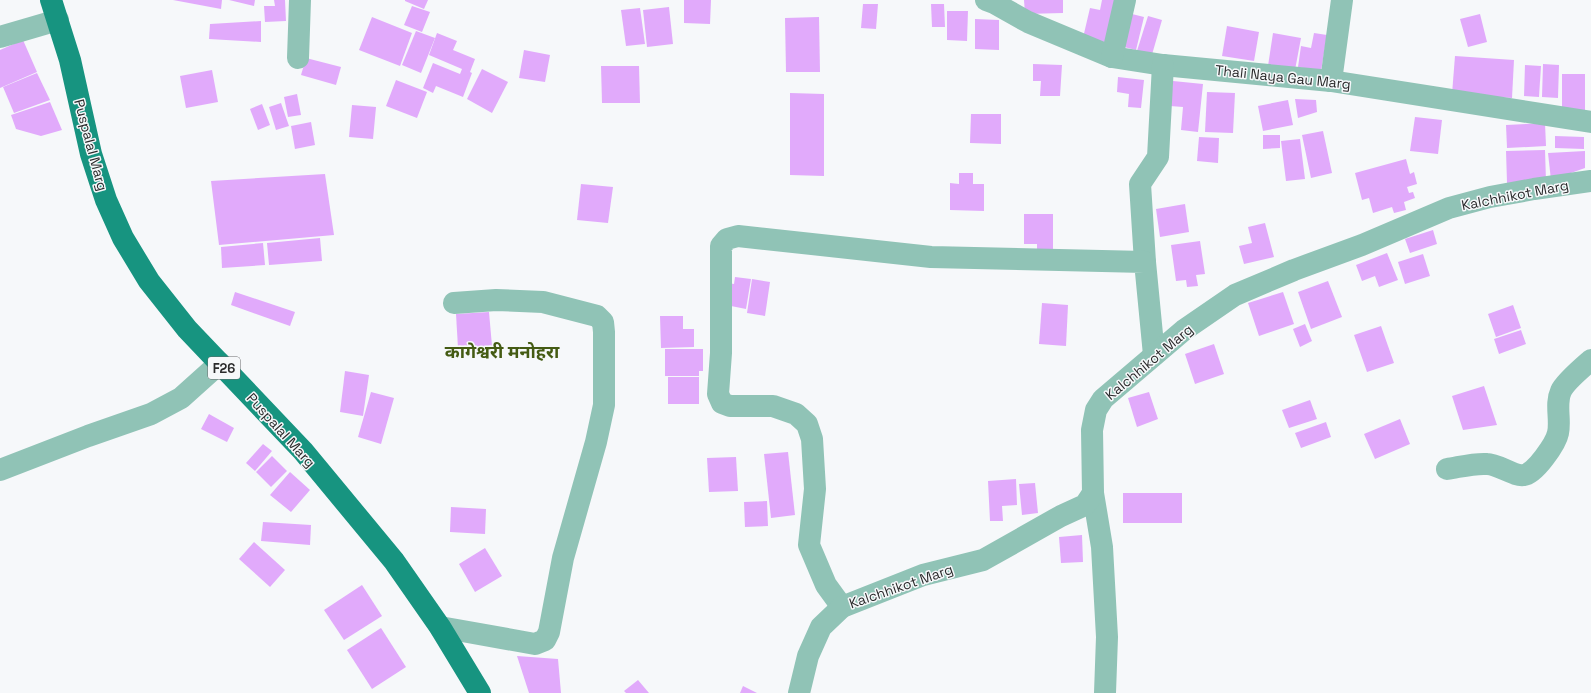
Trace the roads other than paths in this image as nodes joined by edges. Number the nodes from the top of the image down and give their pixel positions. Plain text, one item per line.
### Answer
1 (300, 0) edge
2 (986, 0) edge
3 (1126, 0) edge
4 (1342, 0) edge
5 (55, 10) edge
6 (0, 37) edge
7 (1112, 57) junction
8 (298, 58) dead end
9 (1164, 65) junction
10 (1331, 81) junction
11 (1591, 122) edge
12 (1591, 181) edge
13 (1145, 262) junction
14 (454, 303) dead end
15 (1154, 355) junction
16 (1591, 360) edge
17 (220, 364) junction
18 (1447, 469) dead end
19 (0, 470) edge
20 (1093, 493) junction
21 (842, 607) junction
22 (440, 627) junction
23 (480, 693) edge
24 (800, 693) edge
25 (1105, 693) edge

1 - 8 street
2 - 7 street, Thali Naya Gau Marg
3 - 7 street
4 - 10 street
5 - 6 street
5 - 17 main road, Puspalal Marg / F26
7 - 9 street, Thali Naya Gau Marg
9 - 10 street, Thali Naya Gau Marg
9 - 13 street
10 - 11 street, Thali Naya Gau Marg
12 - 15 street, Kalchhikot Marg
13 - 15 street
13 - 21 street
14 - 22 street
15 - 20 street, Kalchhikot Marg
16 - 18 street
17 - 19 street
17 - 22 main road, Puspalal Marg / F26
20 - 21 street, Kalchhikot Marg
20 - 25 street
21 - 24 street, Kalchhikot Marg
22 - 23 main road, Puspalal Marg / F26

